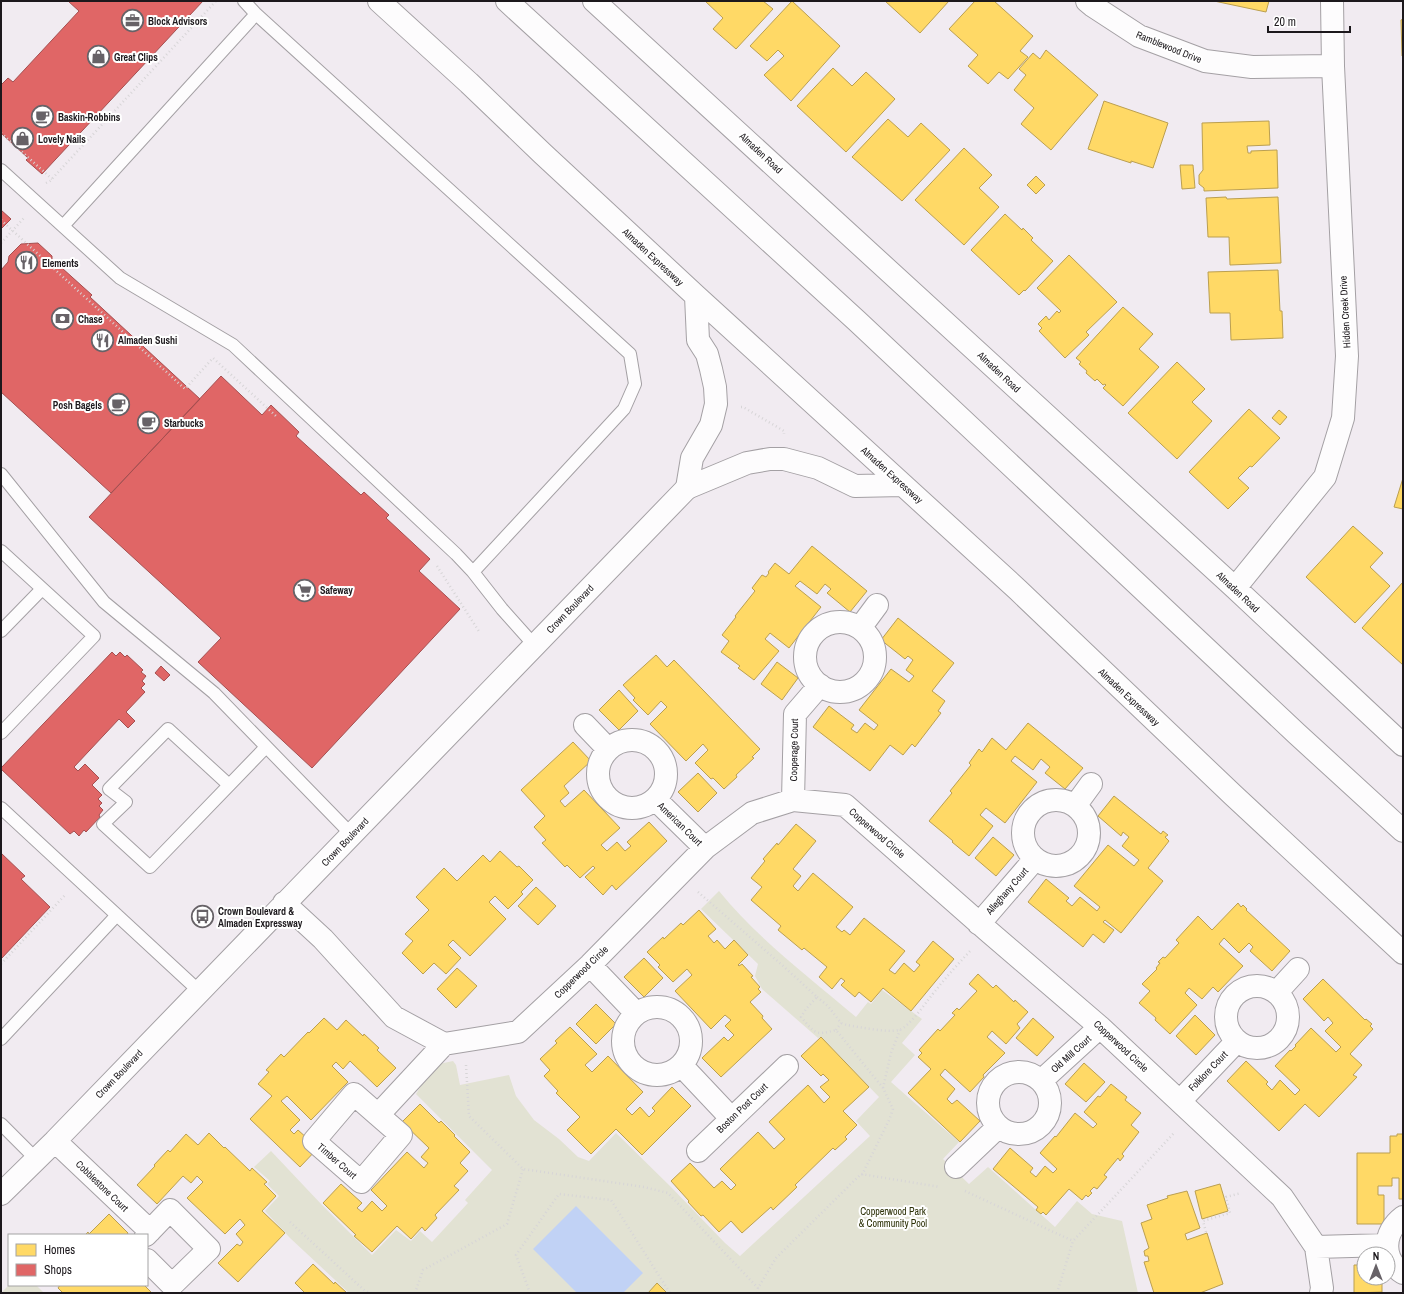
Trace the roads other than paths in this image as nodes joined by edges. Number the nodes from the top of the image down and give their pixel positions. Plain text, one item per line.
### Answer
1 (244, 1) edge
2 (379, 1) edge
3 (507, 1) edge
4 (594, 1) edge
5 (1087, 1) edge
6 (1332, 1) edge
7 (256, 14) junction
8 (1333, 66) junction
9 (1, 170) edge
10 (63, 226) junction
11 (696, 296) junction
12 (1, 474) edge
13 (904, 485) junction
14 (687, 488) junction
15 (1, 552) edge
16 (473, 572) junction
17 (1235, 588) junction
18 (42, 589) junction
19 (877, 605) dead end
20 (860, 628) junction
21 (1, 631) edge
22 (535, 646) junction
23 (820, 685) junction
24 (585, 725) dead end
25 (1, 733) edge
26 (1403, 745) edge
27 (266, 747) junction
28 (608, 749) junction
29 (1091, 784) dead end
30 (229, 785) junction
31 (655, 800) junction
32 (793, 800) junction
33 (1075, 806) junction
34 (1, 808) edge
35 (1403, 831) edge
36 (352, 835) junction
37 (705, 848) junction
38 (1035, 859) junction
39 (284, 904) junction
40 (117, 915) junction
41 (984, 927) junction
42 (1403, 952) edge
43 (590, 965) junction
44 (1298, 969) dead end
45 (200, 991) junction
46 (1277, 992) junction
47 (636, 1013) junction
48 (1100, 1027) junction
49 (1, 1039) edge
50 (1237, 1041) junction
51 (444, 1044) junction
52 (681, 1064) junction
53 (787, 1066) dead end
54 (1041, 1081) junction
55 (1186, 1107) junction
56 (378, 1115) dead end
57 (731, 1118) junction
58 (1, 1124) edge
59 (998, 1127) junction
60 (55, 1141) junction
61 (698, 1151) dead end
62 (36, 1159) junction
63 (956, 1167) dead end
64 (1, 1194) edge
65 (1403, 1218) edge
66 (148, 1233) edge
67 (1387, 1245) junction
68 (1316, 1246) junction
69 (148, 1261) edge
70 (1403, 1273) edge
71 (1321, 1293) edge

1 - 7 lane
2 - 11 street, Almaden Expressway
3 - 35 street
4 - 17 street, Almaden Road
5 - 8 street, Ramblewood Drive
6 - 8 street, Hidden Creek Drive
7 - 10 lane
7 - 16 lane
8 - 17 street, Hidden Creek Drive
9 - 10 lane
10 - 16 lane
11 - 13 street, Almaden Expressway
11 - 14 street
12 - 27 lane
13 - 14 street
13 - 42 street, Almaden Expressway
14 - 22 street, Crown Boulevard
15 - 18 lane
16 - 22 lane
17 - 26 street, Almaden Road
18 - 21 lane
18 - 25 lane
19 - 20 street
20 - 23 street
20 - 23 street
22 - 36 street, Crown Boulevard
23 - 32 street, Cooperage Court
24 - 28 street
27 - 30 lane
27 - 36 lane
28 - 31 street
28 - 31 street
29 - 33 street
30 - 30 lane
31 - 37 street, American Court
32 - 37 street, Copperwood Circle
32 - 41 street, Copperwood Circle
33 - 38 street
33 - 38 street
34 - 40 lane
36 - 39 street, Crown Boulevard
37 - 43 street, Copperwood Circle
38 - 41 street, Alleghany Court
39 - 45 street, Crown Boulevard
39 - 51 street
40 - 45 lane
40 - 49 lane
41 - 48 street, Copperwood Circle
43 - 47 street
43 - 51 street, Copperwood Circle
44 - 46 street
45 - 60 street, Crown Boulevard
46 - 50 street
46 - 50 street
47 - 52 street
47 - 52 street
48 - 54 street, Old Mill Court
48 - 55 street, Copperwood Circle
50 - 55 street, Folklore Court
51 - 56 street
52 - 57 street
53 - 57 street, Boston Post Court
54 - 59 street
54 - 59 street
55 - 68 street, Copperwood Circle
57 - 61 street, Boston Post Court
58 - 62 lane
59 - 63 street
60 - 62 street, Crown Boulevard
60 - 66 street, Cobblestone Court
62 - 64 street, Crown Boulevard
65 - 67 street
66 - 69 street
67 - 68 street
67 - 70 street
68 - 71 street, Copperwood Circle

